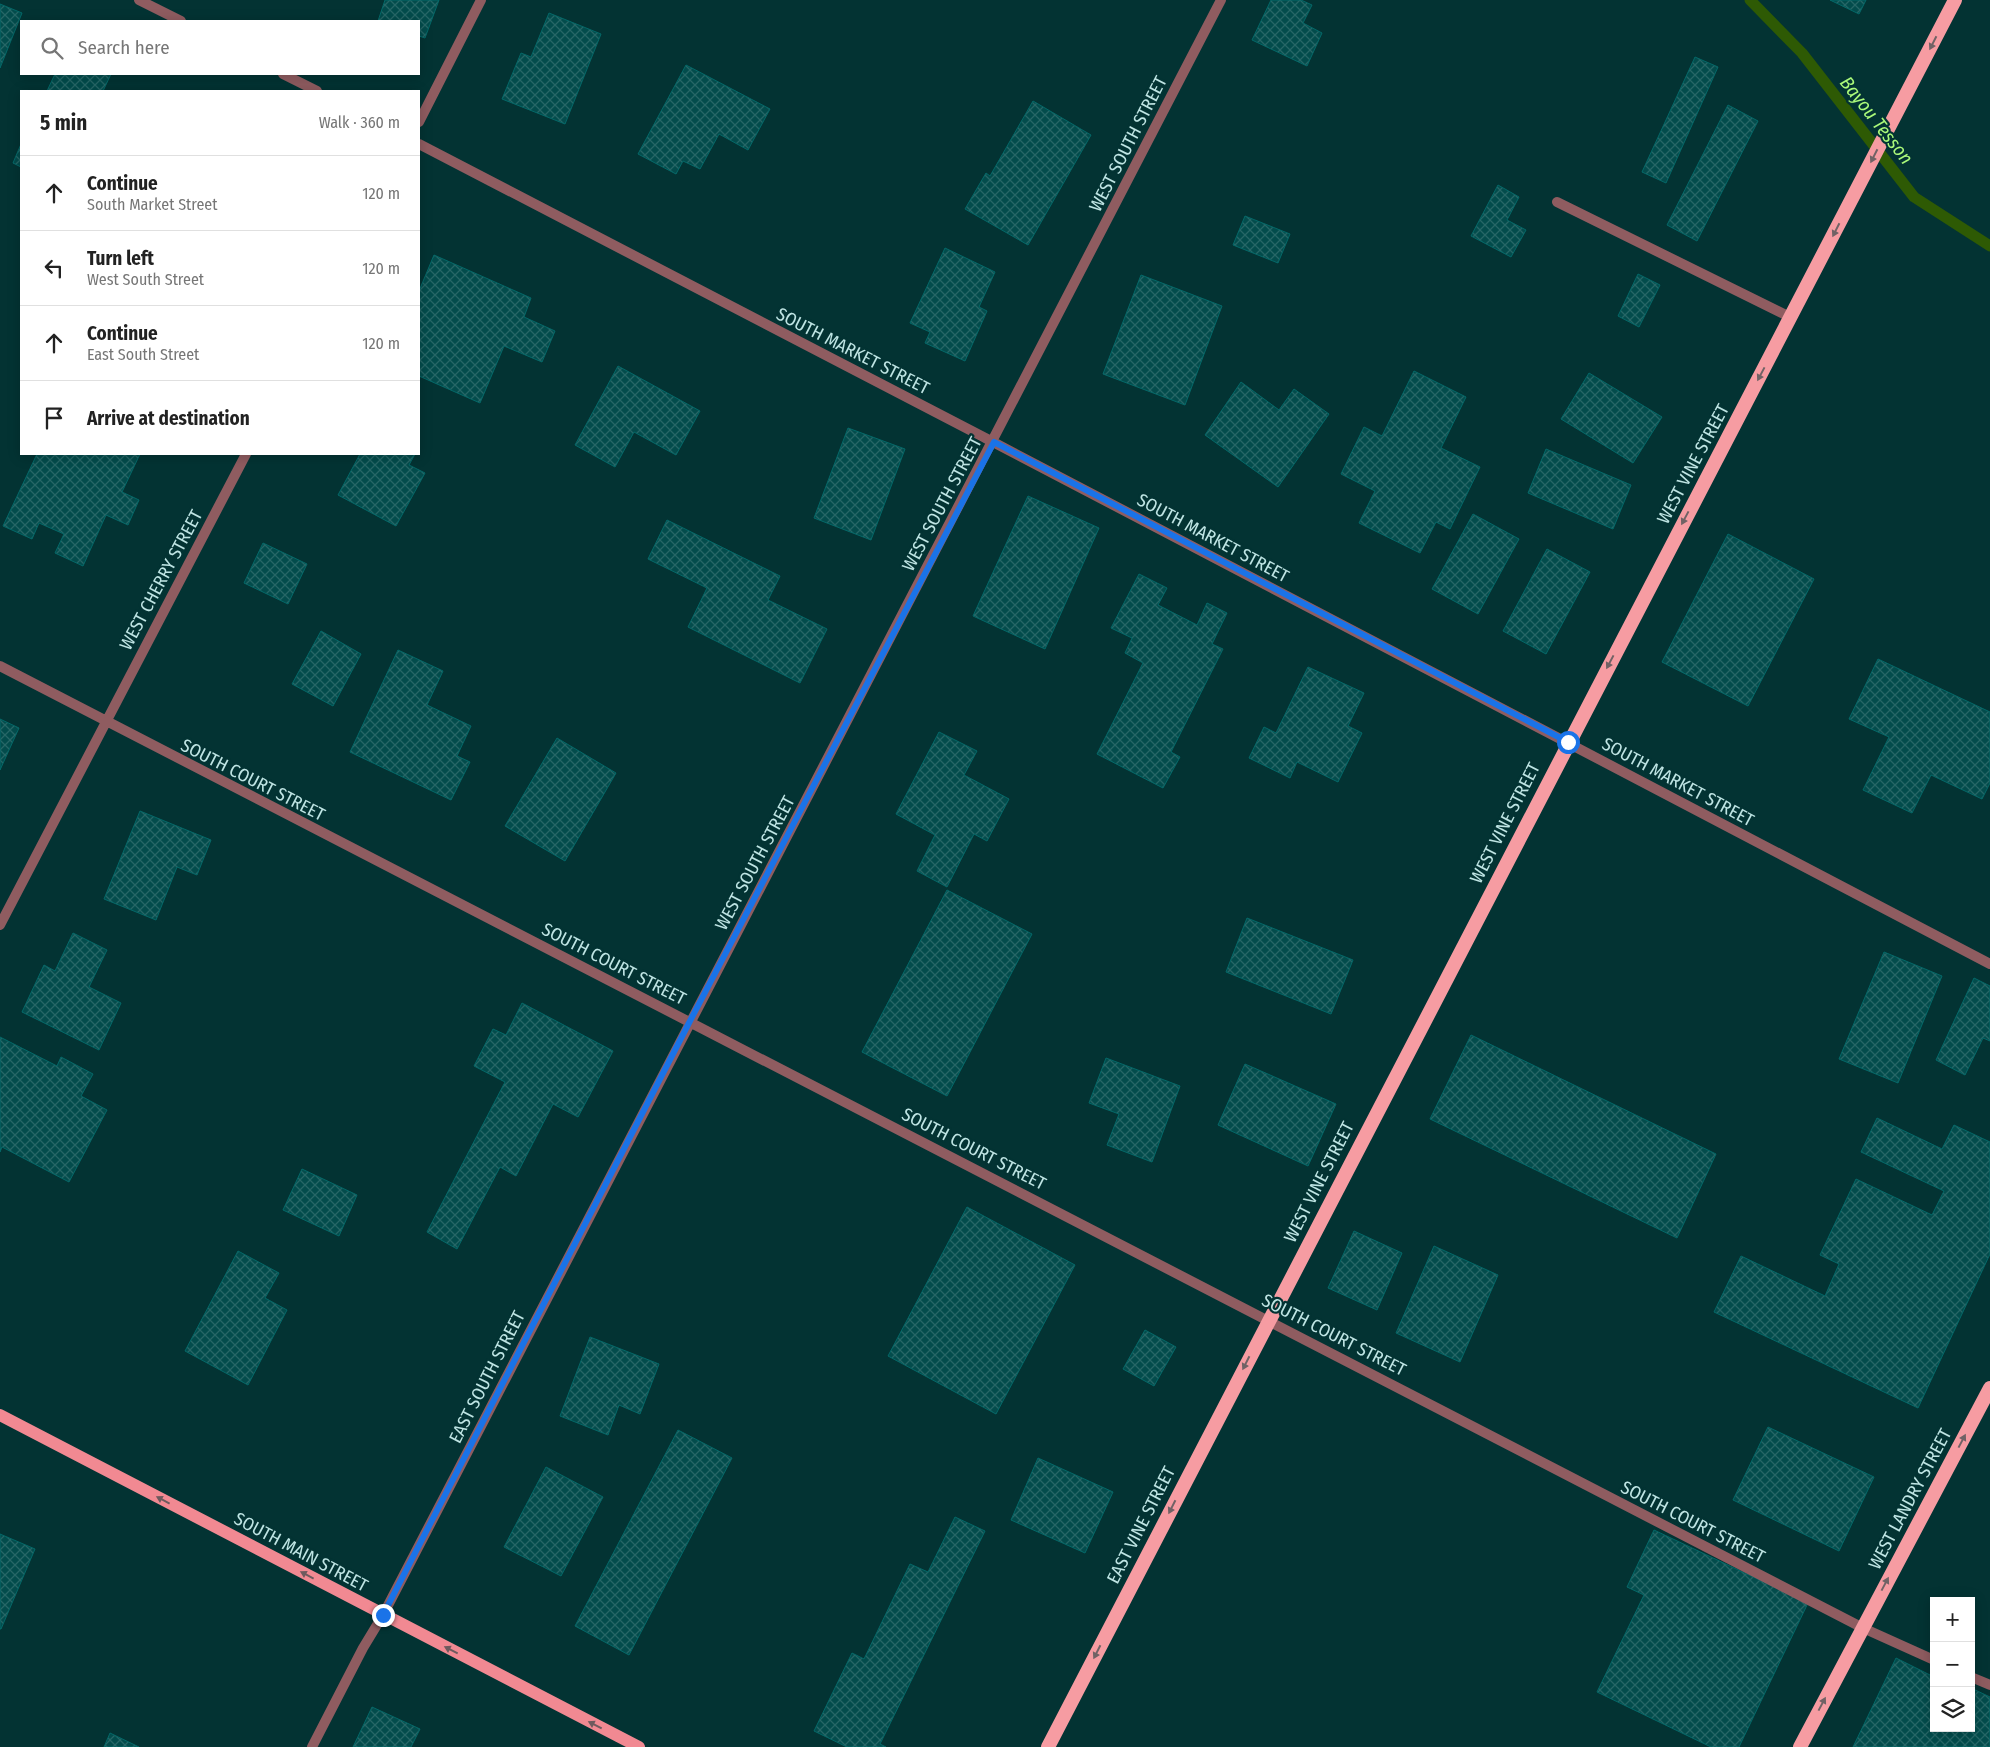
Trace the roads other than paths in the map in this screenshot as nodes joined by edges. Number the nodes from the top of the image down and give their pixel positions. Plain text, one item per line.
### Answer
1 (139, 0) edge
2 (481, 0) edge
3 (1221, 0) edge
4 (1955, 0) edge
5 (179, 20) edge
6 (285, 75) edge
7 (315, 90) edge
8 (420, 120) edge
9 (420, 145) edge
10 (1557, 202) dead end
11 (1790, 317) junction
12 (994, 442) junction
13 (245, 455) edge
14 (0, 666) edge
15 (105, 722) junction
16 (1568, 742) junction
17 (0, 925) edge
18 (1990, 964) edge
19 (690, 1021) junction
20 (1268, 1320) junction
21 (1990, 1388) edge
22 (0, 1415) edge
23 (383, 1615) junction
24 (1863, 1628) junction
25 (1930, 1658) edge
26 (1975, 1679) edge
27 (1990, 1685) edge
28 (312, 1747) edge
29 (639, 1747) edge
30 (1048, 1747) edge
31 (1800, 1747) edge

1 - 5 street
2 - 8 street
3 - 12 street, WEST SOUTH STREET
4 -> 11 highway, WEST VINE STREET
6 - 7 street
9 - 12 street, SOUTH MARKET STREET
10 - 11 street
11 -> 16 highway, WEST VINE STREET
12 - 16 street, SOUTH MARKET STREET
12 - 19 street, WEST SOUTH STREET
13 - 15 street, WEST CHERRY STREET
14 - 15 street, SOUTH COURT STREET
15 - 17 street, WEST CHERRY STREET
15 - 19 street, SOUTH COURT STREET
16 - 18 street, SOUTH MARKET STREET
16 - 20 highway, WEST VINE STREET
19 - 20 street, SOUTH COURT STREET
19 - 23 street, EAST SOUTH STREET
20 - 24 street, SOUTH COURT STREET
20 -> 30 highway, EAST VINE STREET
24 -> 21 highway, WEST LANDRY STREET
23 -> 22 main road, SOUTH MAIN STREET
23 - 28 street, EAST SOUTH STREET
29 -> 23 main road, SOUTH MAIN STREET
24 - 25 street, SOUTH COURT STREET
31 -> 24 highway, WEST LANDRY STREET
26 - 27 street

